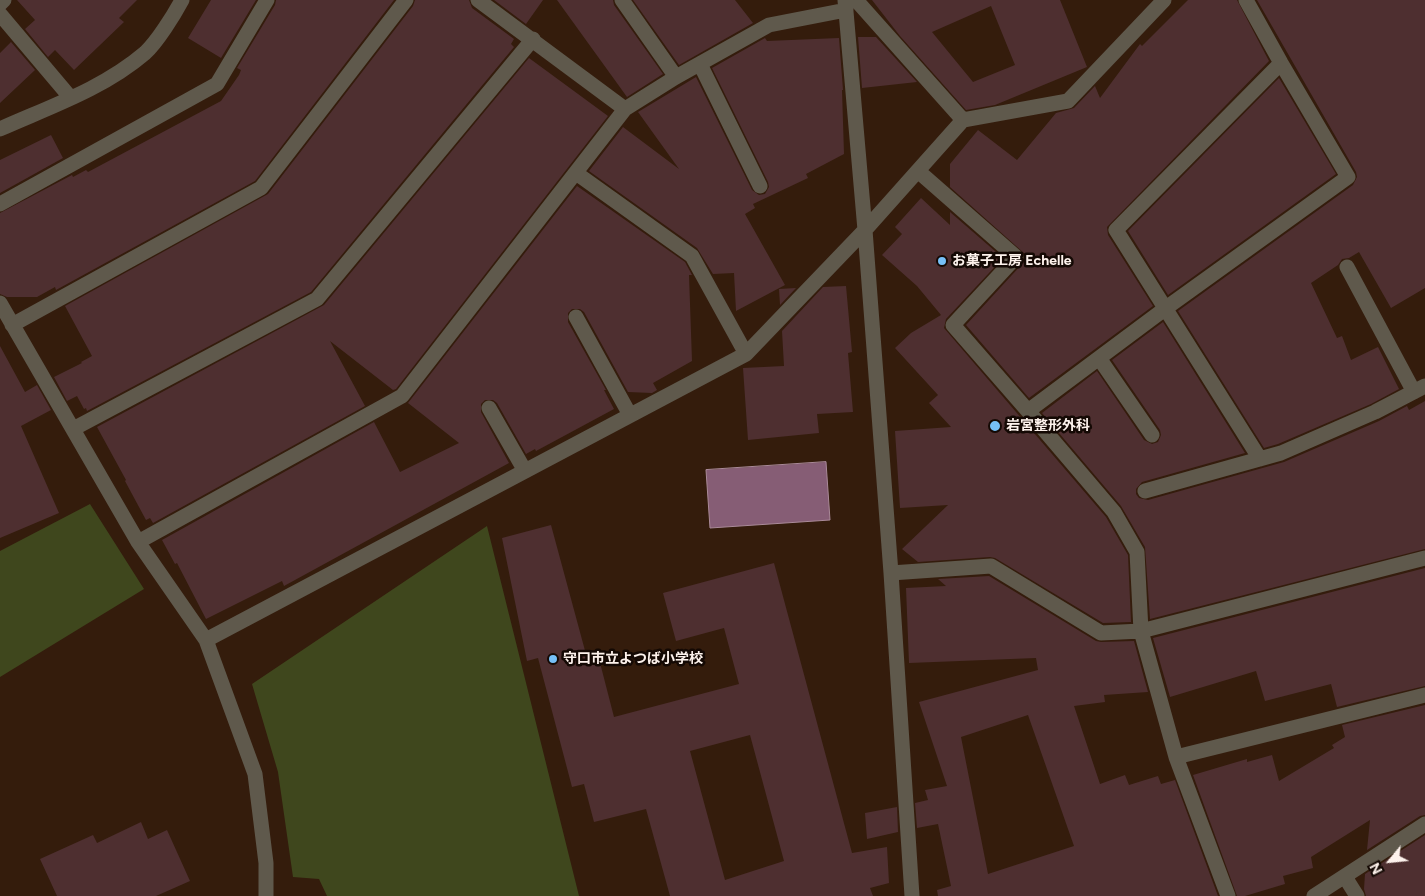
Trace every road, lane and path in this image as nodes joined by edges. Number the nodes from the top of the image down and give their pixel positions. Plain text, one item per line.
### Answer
1 (4, 0) edge
2 (182, 0) edge
3 (267, 0) edge
4 (406, 0) edge
5 (478, 0) edge
6 (622, 0) edge
7 (1164, 0) edge
8 (1246, 0) edge
9 (849, 3) edge
10 (0, 4) edge
11 (0, 14) edge
12 (533, 39) junction
13 (1281, 63) junction
14 (700, 64) junction
15 (676, 77) junction
16 (70, 97) junction
17 (625, 109) junction
18 (963, 120) junction
19 (0, 128) edge
20 (918, 171) junction
21 (576, 173) junction
22 (760, 186) dead end
23 (0, 204) edge
24 (865, 230) junction
25 (1347, 267) dead end
26 (0, 303) edge
27 (1166, 308) junction
28 (576, 317) dead end
29 (12, 324) junction
30 (746, 354) junction
31 (1098, 358) junction
32 (1419, 389) edge
33 (489, 408) dead end
34 (1028, 410) junction
35 (630, 415) junction
36 (73, 429) junction
37 (1152, 435) dead end
38 (1260, 459) junction
39 (525, 471) junction
40 (1145, 491) dead end
41 (138, 542) junction
42 (1425, 558) edge
43 (891, 574) junction
44 (1141, 631) junction
45 (206, 640) junction
46 (1425, 695) edge
47 (1176, 757) junction
48 (1425, 824) edge
49 (1345, 877) junction
50 (266, 896) edge
51 (912, 896) edge
52 (1228, 896) edge
53 (1314, 896) edge
54 (1357, 896) edge

1 - 10 street
2 - 16 street
3 - 23 street
4 - 29 street
5 - 12 street
6 - 15 street
7 - 18 street
8 - 13 street
9 - 14 street
9 - 18 street
9 - 24 street
11 - 16 street
12 - 17 street
12 - 36 street
13 - 27 street
13 - 27 street
14 - 15 street
14 - 22 street
15 - 17 street
16 - 19 street
17 - 21 street
18 - 20 street
20 - 24 street
20 - 34 street
21 - 30 street
21 - 41 street
24 - 30 street
24 - 43 street
25 - 32 street
26 - 29 street
27 - 31 street
27 - 38 street
28 - 35 street
29 - 36 street
30 - 35 street
31 - 34 street
31 - 37 street
32 - 38 street
33 - 39 street
34 - 44 street
35 - 39 street
36 - 41 street
38 - 40 street
39 - 45 street
41 - 45 street
42 - 44 street
43 - 44 street
43 - 51 street
44 - 47 street
45 - 50 street
46 - 47 street
47 - 52 street
48 - 49 street
49 - 53 street
49 - 54 street

